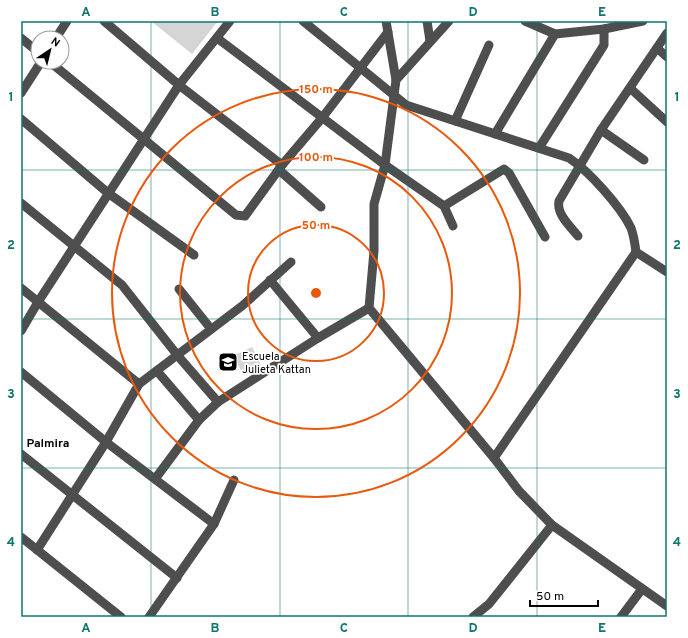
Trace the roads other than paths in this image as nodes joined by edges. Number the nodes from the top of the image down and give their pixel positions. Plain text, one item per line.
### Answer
1 (67, 21) edge
2 (104, 21) edge
3 (230, 21) edge
4 (303, 21) edge
5 (386, 21) edge
6 (427, 21) edge
7 (449, 21) edge
8 (525, 21) edge
9 (643, 21) edge
10 (604, 29) junction
11 (61, 30) edge
12 (388, 32) junction
13 (667, 33) edge
14 (555, 34) junction
15 (21, 38) edge
16 (218, 38) junction
17 (430, 41) junction
18 (30, 45) edge
19 (489, 45) dead end
20 (657, 48) junction
21 (667, 57) edge
22 (360, 67) junction
23 (36, 70) edge
24 (60, 70) edge
25 (396, 80) junction
26 (179, 85) junction
27 (630, 88) junction
28 (21, 93) edge
29 (394, 96) junction
30 (322, 118) junction
31 (21, 119) edge
32 (455, 121) junction
33 (667, 122) edge
34 (601, 130) junction
35 (495, 134) junction
36 (143, 139) junction
37 (539, 148) junction
38 (644, 160) dead end
39 (385, 165) junction
40 (580, 165) junction
41 (280, 167) junction
42 (108, 193) junction
43 (21, 203) edge
44 (444, 206) junction
45 (322, 207) dead end
46 (453, 226) dead end
47 (578, 236) dead end
48 (545, 237) dead end
49 (75, 247) junction
50 (636, 252) junction
51 (194, 255) dead end
52 (291, 262) dead end
53 (667, 272) edge
54 (270, 280) junction
55 (21, 288) edge
56 (179, 289) dead end
57 (38, 302) junction
58 (369, 308) junction
59 (211, 329) junction
60 (21, 332) edge
61 (318, 338) junction
62 (178, 356) junction
63 (157, 371) junction
64 (21, 372) edge
65 (139, 384) junction
66 (218, 402) junction
67 (200, 420) junction
68 (106, 442) junction
69 (21, 454) edge
70 (494, 458) junction
71 (155, 479) junction
72 (234, 480) dead end
73 (71, 494) junction
74 (214, 524) junction
75 (552, 525) junction
76 (21, 537) edge
77 (37, 550) junction
78 (177, 578) junction
79 (642, 589) junction
80 (667, 606) edge
81 (121, 617) edge
82 (150, 617) edge
83 (473, 617) edge
84 (621, 617) edge

1 - 11 street
2 - 26 street
3 - 16 street
4 - 22 street
5 - 12 street
6 - 17 street
7 - 17 street
8 - 14 street
9 - 10 street
10 - 14 street
10 - 37 street
12 - 22 street
12 - 25 street
13 - 20 street
14 - 35 street
15 - 18 street
16 - 26 street
16 - 30 street
17 - 25 street
19 - 32 street
20 - 21 street
20 - 27 street
22 - 29 street
22 - 30 street
23 - 28 street
24 - 36 street
25 - 29 street
26 - 36 street
26 - 41 street
27 - 33 street
27 - 34 street
29 - 32 street
29 - 39 street
30 - 39 street
30 - 41 street
31 - 42 street
32 - 35 street
34 - 38 street
34 - 40 street
35 - 37 street
36 - 41 street
36 - 42 street
37 - 40 street
39 - 44 street
39 - 58 street
40 - 47 street
40 - 50 street
41 - 45 street
42 - 49 street
42 - 51 street
43 - 49 street
44 - 46 street
44 - 48 street
49 - 57 street
49 - 62 street
50 - 53 street
50 - 70 street
52 - 54 street
54 - 59 street
54 - 61 street
55 - 57 street
56 - 59 street
57 - 60 street
57 - 65 street
58 - 61 street
58 - 70 street
59 - 62 street
61 - 66 street
62 - 63 street
62 - 66 street
63 - 65 street
63 - 67 street
64 - 68 street
65 - 68 street
66 - 67 street
67 - 71 street
68 - 71 street
68 - 73 street
69 - 73 street
70 - 75 street
71 - 74 street
72 - 74 street
73 - 77 street
73 - 78 street
74 - 78 street
75 - 79 street
75 - 83 street
76 - 77 street
77 - 81 street
78 - 82 street
79 - 80 street
79 - 84 street

